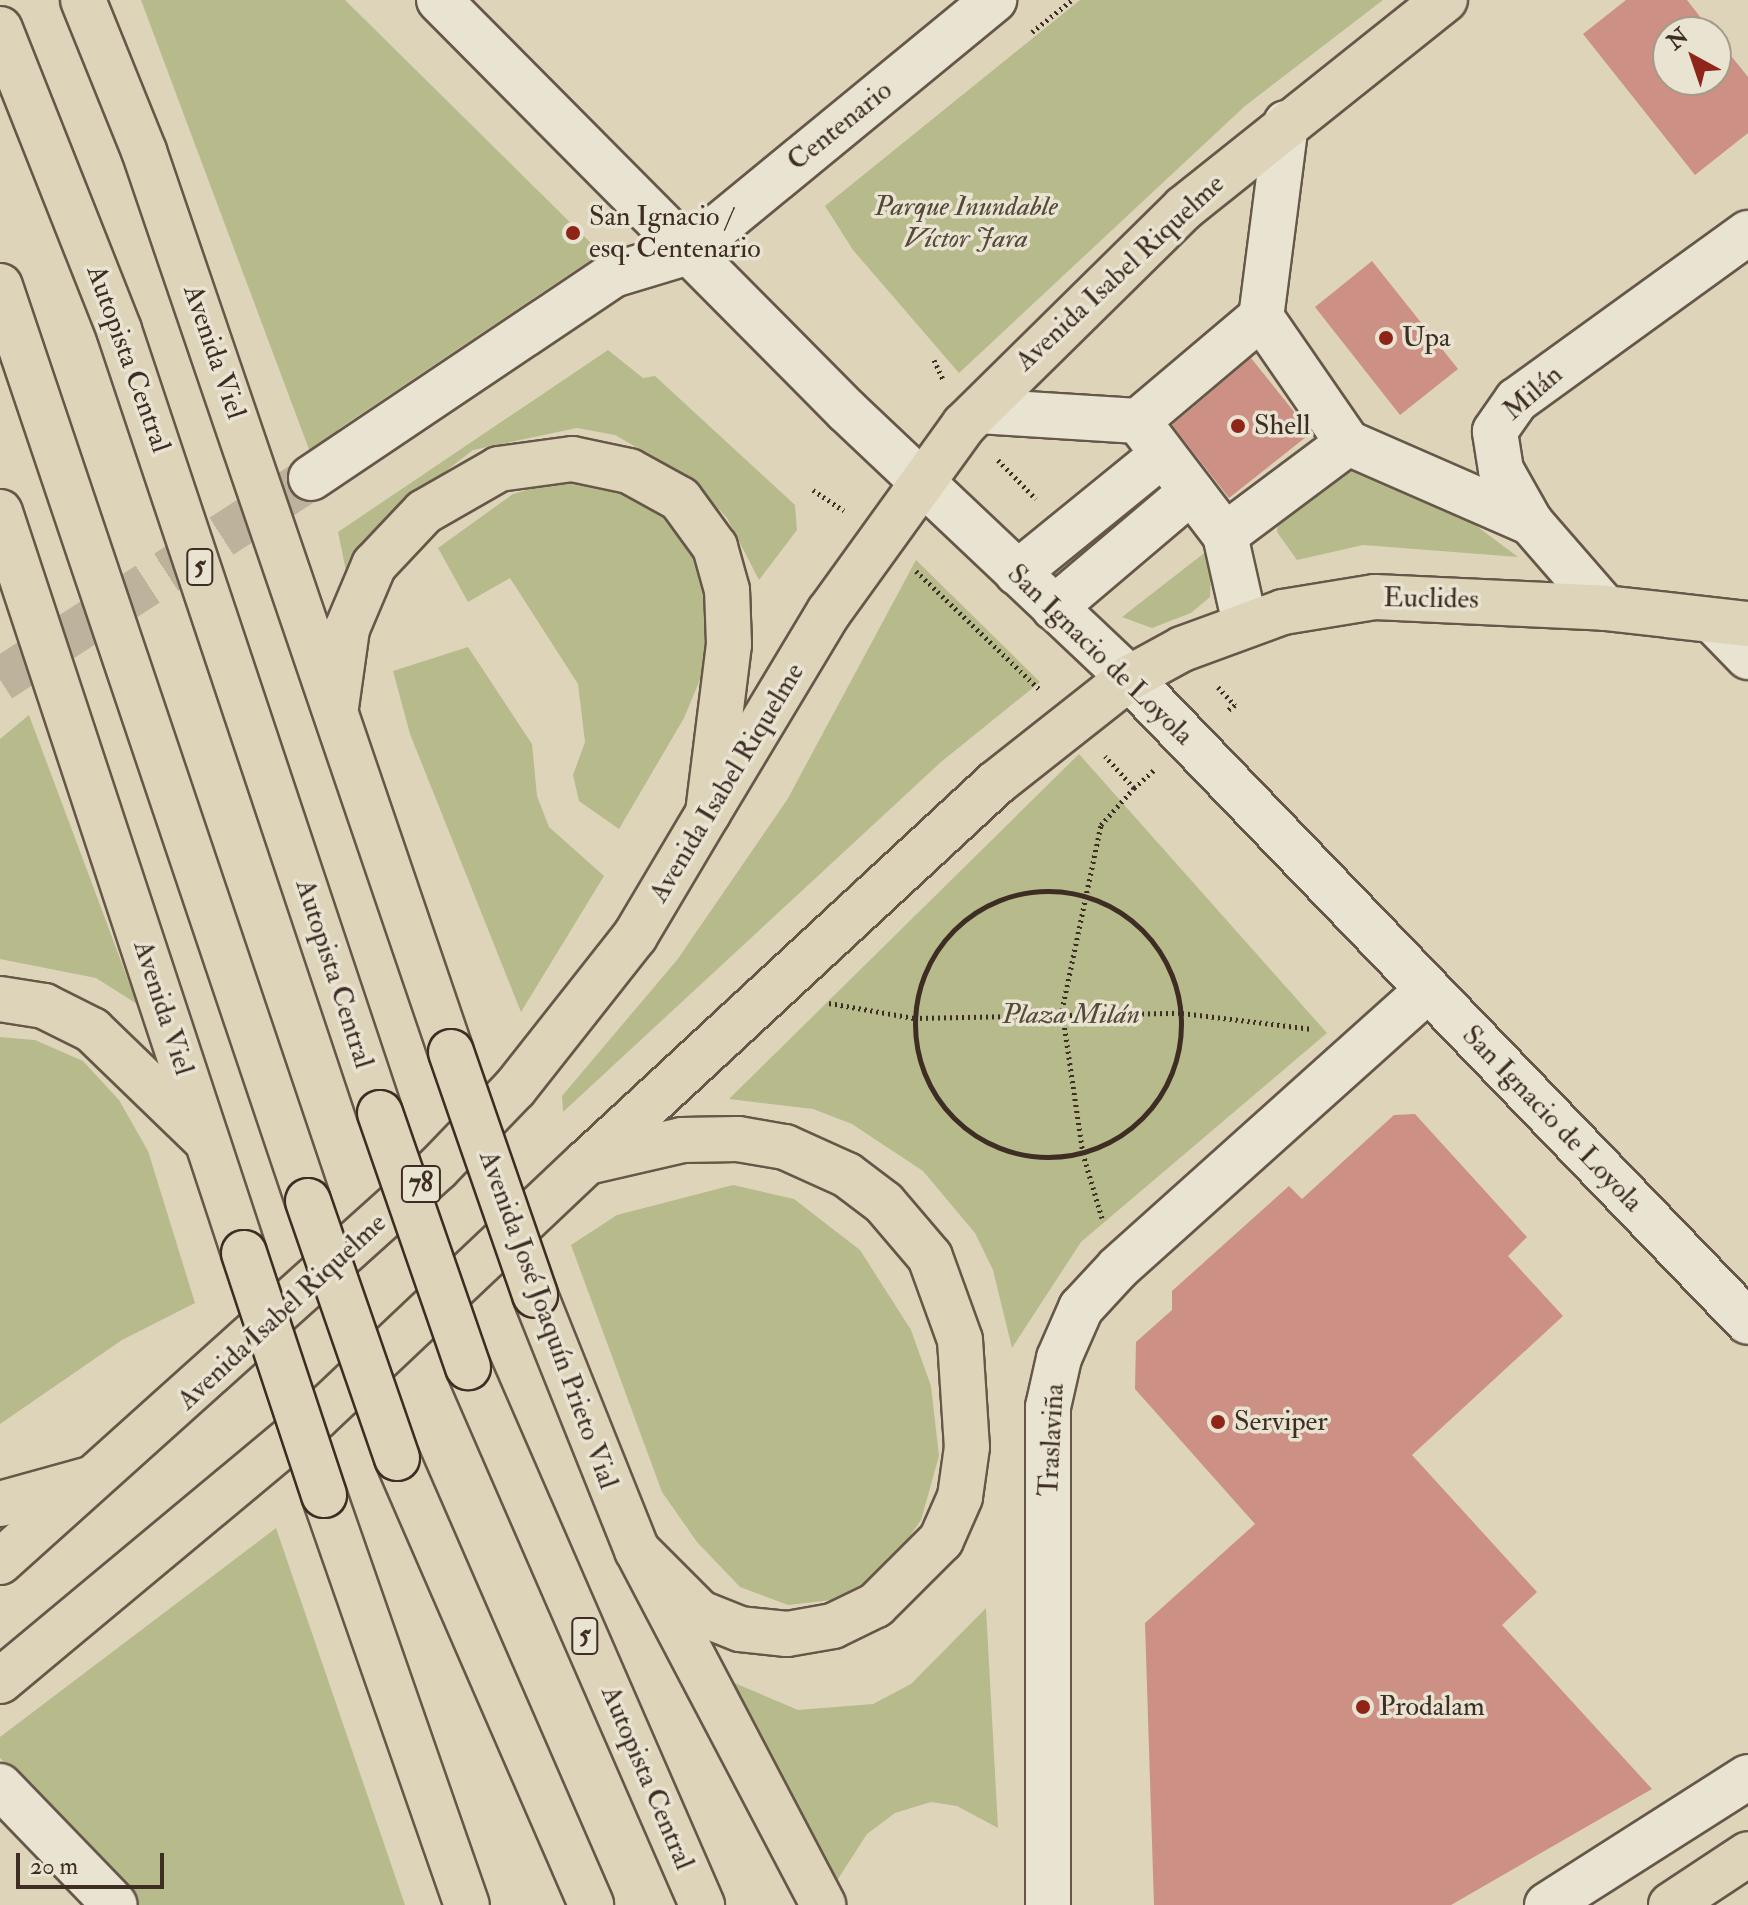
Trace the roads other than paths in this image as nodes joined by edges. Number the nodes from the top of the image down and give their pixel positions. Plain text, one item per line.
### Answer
1 (83, 0) edge
2 (439, 0) edge
3 (994, 0) edge
4 (1445, 0) edge
5 (0, 29) edge
6 (1286, 123) junction
7 (1748, 233) edge
8 (686, 253) junction
9 (0, 286) edge
10 (1261, 317) junction
11 (979, 411) junction
12 (1150, 438) junction
13 (1348, 443) junction
14 (311, 478) tunnel mouth
15 (919, 480) junction
16 (1191, 492) junction
17 (0, 512) edge
18 (1531, 523) junction
19 (1225, 535) junction
20 (1017, 573) junction
21 (1054, 608) junction
22 (1605, 608) junction
23 (1731, 623) edge
24 (1245, 624) junction
25 (1748, 657) edge
26 (1129, 678) junction
27 (336, 707) junction
28 (708, 813) junction
29 (1428, 990) junction
30 (0, 999) edge
31 (205, 1139) junction
32 (587, 1162) junction
33 (1748, 1322) edge
34 (103, 1474) junction
35 (0, 1504) edge
36 (637, 1550) junction
37 (0, 1562) edge
38 (0, 1681) edge
39 (1748, 1777) edge
40 (0, 1786) edge
41 (1748, 1854) edge
42 (115, 1905) edge
43 (467, 1905) edge
44 (591, 1905) edge
45 (702, 1905) edge
46 (823, 1905) edge
47 (1048, 1905) edge
48 (1547, 1905) edge
49 (1671, 1905) edge

1 - 27 main road, Avenida Viel
2 - 8 street, San Ignacio de Loyola
3 - 8 street, Centenario
4 - 6 main road, Avenida Isabel Riquelme
5 - 45 main road, Autopista Central / 5, bridge
6 - 10 street
6 - 11 main road, Avenida Isabel Riquelme
7 - 18 street, Milán
8 - 14 street
8 - 15 street, San Ignacio de Loyola
9 - 44 main road, bridge
10 - 12 street
10 - 13 street
11 - 12 street
11 - 15 main road, Avenida Isabel Riquelme
12 - 16 street
12 - 20 street
13 - 18 street
13 - 19 street
15 - 20 street, San Ignacio de Loyola
15 - 28 main road, Avenida Isabel Riquelme
16 - 19 street
16 - 21 street
17 - 31 main road, Avenida Viel
18 - 22 street, Milán
19 - 24 street
20 - 21 street, San Ignacio de Loyola
21 - 26 street, San Ignacio de Loyola
22 - 23 main road, Euclides
22 - 24 main road, Euclides
23 - 25 street
24 - 26 main road, Euclides
26 - 29 street, San Ignacio de Loyola
26 - 32 main road
27 - 28 main road
27 - 36 main road, Avenida José Joaquín Prieto Vial, bridge
28 - 34 main road, Avenida Isabel Riquelme / 78
29 - 33 street, San Ignacio de Loyola
29 - 47 street, Traslaviña
30 - 31 main road
31 - 43 main road, bridge
32 - 36 main road
32 - 38 main road
34 - 35 main road
34 - 37 main road, Avenida Isabel Riquelme / 78
36 - 46 main road, Avenida José Joaquín Prieto Vial
39 - 48 street
40 - 42 street
41 - 49 main road

